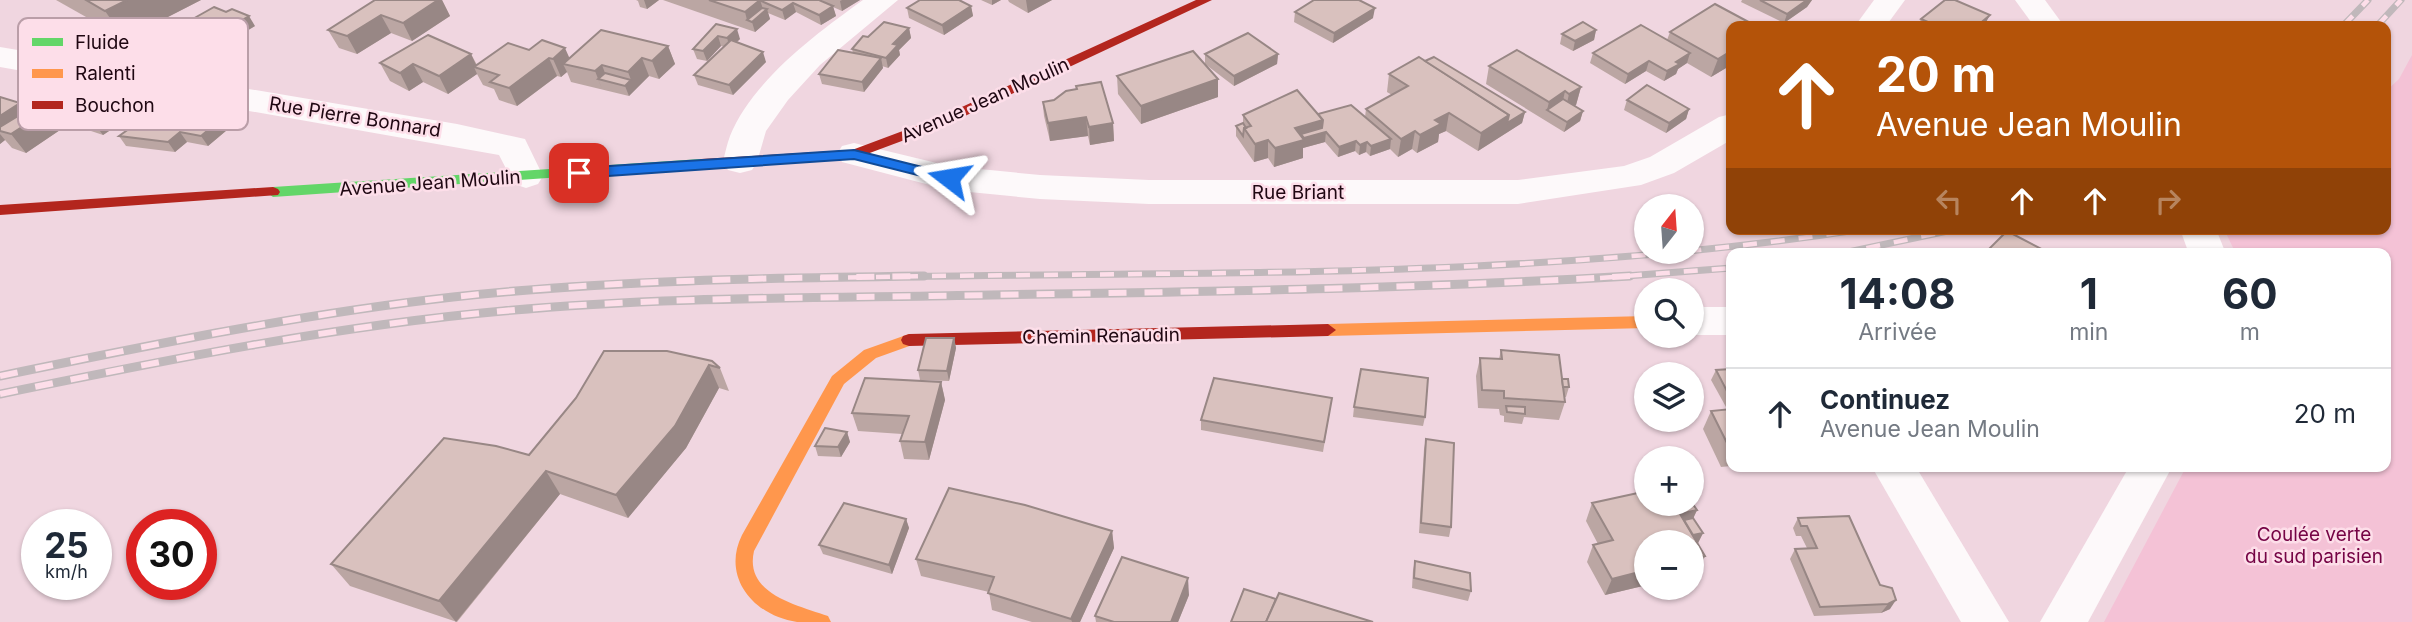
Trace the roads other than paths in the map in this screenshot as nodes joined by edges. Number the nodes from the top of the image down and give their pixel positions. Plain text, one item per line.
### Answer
1 (883, 0) edge
2 (1206, 0) edge
3 (1891, 0) edge
4 (2030, 0) edge
5 (1874, 21) edge
6 (2045, 21) edge
7 (0, 57) edge
8 (18, 60) edge
9 (248, 100) edge
10 (1726, 128) edge
11 (854, 154) junction
12 (740, 162) junction
13 (526, 176) junction
14 (0, 210) edge
15 (1704, 321) edge
16 (1726, 321) edge
17 (1634, 322) edge
18 (1897, 472) edge
19 (2148, 472) edge
20 (821, 622) edge
21 (1986, 622) edge
22 (2063, 622) edge

1 - 12 street
2 - 11 main road, Avenue Jean Moulin
3 - 5 street
4 - 6 street
7 - 8 street, Rue Pierre Bonnard
9 - 13 street, Rue Pierre Bonnard
10 - 11 street, Rue Briant
11 - 12 main road, Avenue Jean Moulin
12 - 13 main road, Avenue Jean Moulin
13 - 14 main road, Avenue Jean Moulin
15 - 16 street
17 - 20 main road, Chemin Renaudin
18 - 21 street
19 - 22 street

